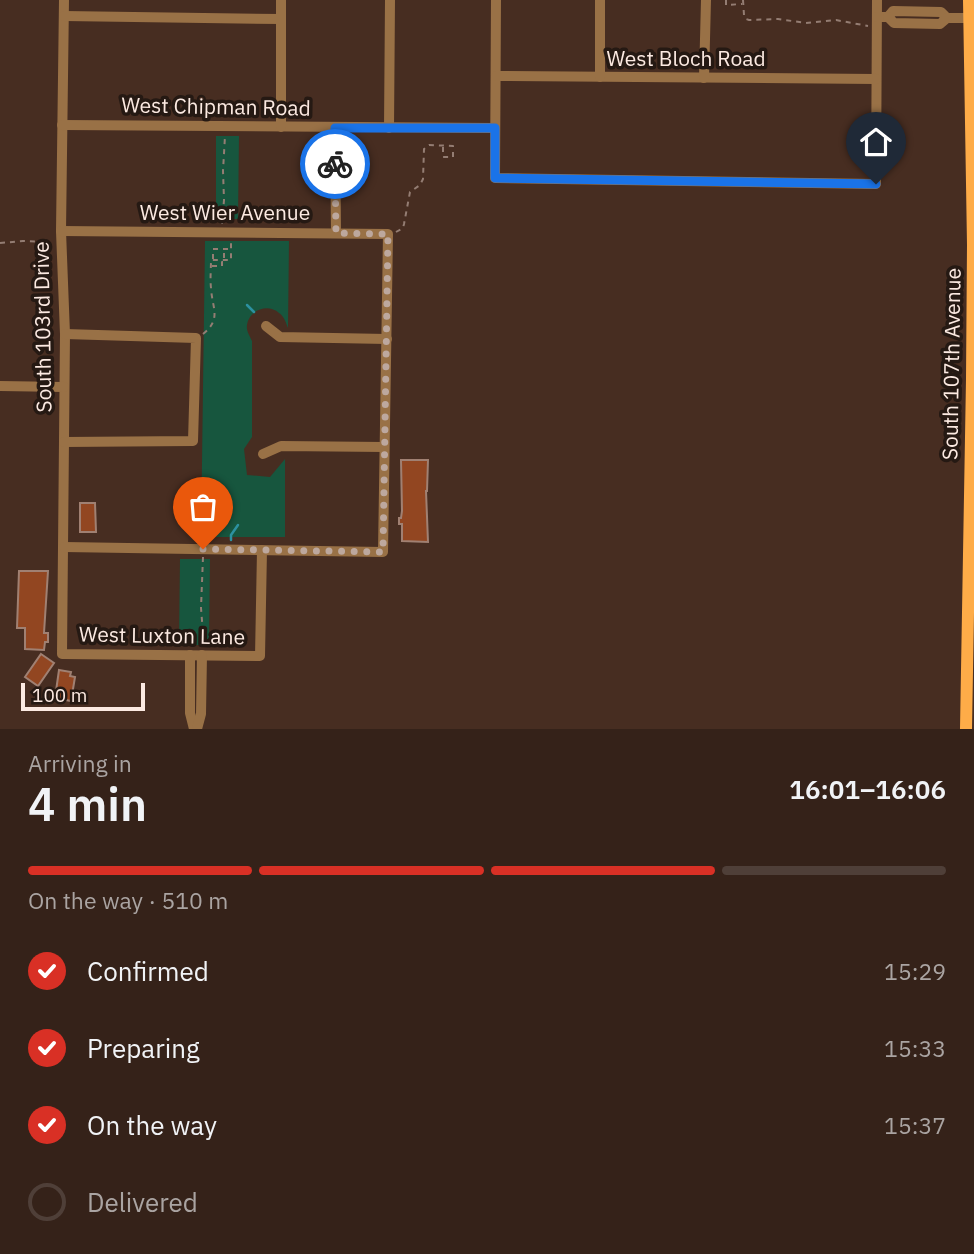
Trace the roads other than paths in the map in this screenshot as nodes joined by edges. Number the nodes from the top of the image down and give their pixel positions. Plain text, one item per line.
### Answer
1 (64, 0) edge
2 (281, 0) edge
3 (390, 0) edge
4 (496, 0) edge
5 (600, 0) edge
6 (706, 0) edge
7 (877, 0) edge
8 (970, 0) edge
9 (64, 16) junction
10 (970, 18) junction
11 (281, 19) junction
12 (880, 20) junction
13 (496, 76) junction
14 (600, 77) junction
15 (704, 78) junction
16 (876, 79) junction
17 (62, 125) junction
18 (281, 127) junction
19 (335, 128) junction
20 (389, 128) junction
21 (495, 128) junction
22 (336, 233) junction
23 (61, 237) junction
24 (973, 245) edge
25 (266, 326) dead end
26 (65, 334) junction
27 (387, 339) junction
28 (0, 386) edge
29 (64, 387) junction
30 (64, 442) junction
31 (384, 447) junction
32 (263, 454) dead end
33 (64, 547) junction
34 (262, 550) junction
35 (62, 654) joint
36 (190, 655) junction
37 (207, 656) junction
38 (195, 729) edge
39 (965, 729) edge

1 - 9 street, South 103rd Drive
2 - 11 street
3 - 20 street
4 - 13 street
5 - 14 street
6 - 15 street
7 - 12 street
8 - 10 main road, South 107th Avenue
9 - 11 street
9 - 17 street, South 103rd Drive
10 - 12 street
10 - 24 main road, South 107th Avenue
11 - 18 street
12 - 16 street
13 - 14 street, West Bloch Road
13 - 21 street
14 - 15 street, West Bloch Road
15 - 16 street, West Bloch Road
16 - 21 street
17 - 18 street, West Chipman Road
17 - 23 street, South 103rd Drive
18 - 19 street, West Chipman Road
19 - 20 street, West Chipman Road
19 - 22 street
20 - 21 street, West Chipman Road
22 - 23 street, West Wier Avenue
22 - 27 street, West Wier Avenue
23 - 26 street, South 103rd Drive
24 - 39 main road, South 107th Avenue
25 - 27 street
26 - 29 street, South 103rd Drive
26 - 30 street
27 - 31 street
28 - 29 street
29 - 30 street, South 103rd Drive
30 - 33 street, South 103rd Drive
31 - 32 street
31 - 34 street
33 - 34 street
33 - 35 street, South 103rd Drive
34 - 37 street, West Luxton Lane
35 - 36 street, West Luxton Lane
36 - 37 street, West Luxton Lane
36 - 38 street
37 - 38 street

